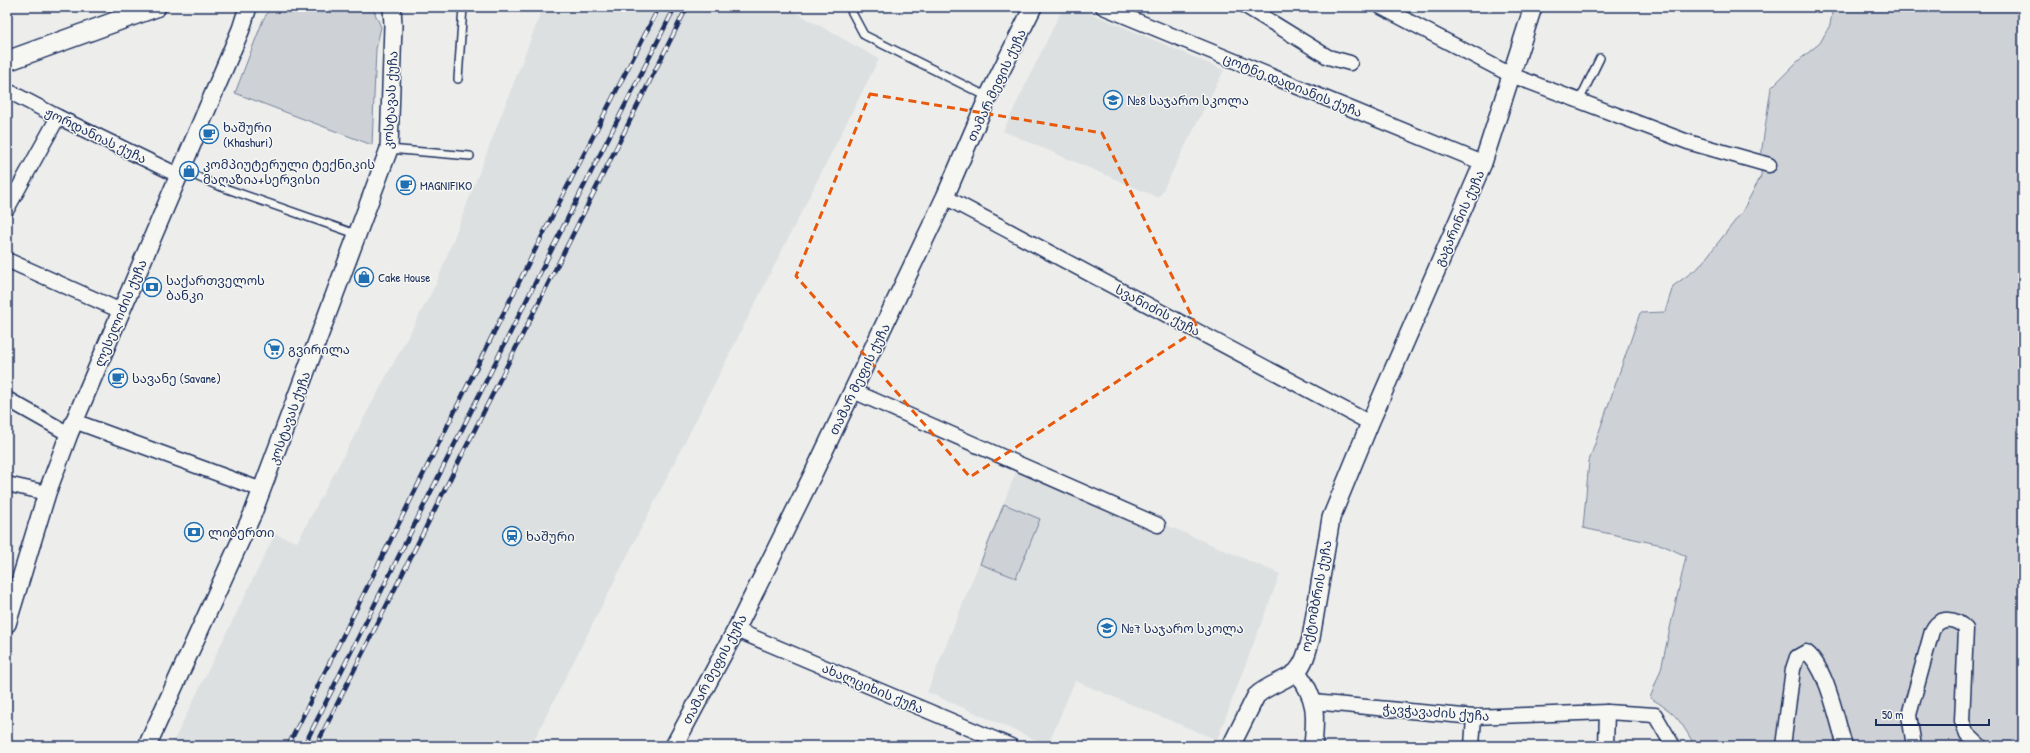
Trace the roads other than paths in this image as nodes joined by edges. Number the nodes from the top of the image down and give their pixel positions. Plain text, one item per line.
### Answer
1 (156, 7) edge
2 (248, 7) edge
3 (392, 7) edge
4 (462, 7) edge
5 (849, 7) edge
6 (1033, 7) edge
7 (1103, 7) edge
8 (1247, 7) edge
9 (1381, 7) edge
10 (1533, 7) edge
11 (1600, 58) dead end
12 (7, 61) edge
13 (1350, 63) dead end
14 (1511, 75) junction
15 (458, 79) dead end
16 (12, 93) dead end
17 (988, 97) junction
18 (1579, 101) junction
19 (58, 117) junction
20 (389, 148) junction
21 (470, 156) dead end
22 (1483, 164) junction
23 (1769, 165) dead end
24 (181, 173) junction
25 (945, 197) junction
26 (7, 209) edge
27 (356, 234) junction
28 (7, 260) edge
29 (121, 311) junction
30 (853, 391) junction
31 (7, 399) edge
32 (1370, 423) junction
33 (71, 427) junction
34 (7, 484) edge
35 (262, 490) junction
36 (47, 493) junction
37 (1158, 525) dead end
38 (7, 624) edge
39 (736, 630) junction
40 (1297, 672) junction
41 (1313, 702) junction
42 (1607, 712) junction
43 (1474, 717) junction
44 (147, 746) edge
45 (674, 746) edge
46 (1011, 746) edge
47 (1231, 746) edge
48 (1313, 746) edge
49 (1472, 746) edge
50 (1606, 746) edge
51 (1673, 746) edge
52 (1783, 746) edge
53 (1845, 746) edge
54 (1914, 746) edge
55 (1980, 746) edge

1 - 12 main road
2 - 24 street, ლესელიძის ქუჩა
3 - 20 street, კოსტავას ქუჩა
4 - 15 lane
5 - 17 lane
6 - 17 street, თამარ მეფის ქუჩა
7 - 22 street, ცოტნე დადიანის ქუჩა
8 - 13 street
9 - 14 street
10 - 14 street, გაგარინის ქუჩა
11 - 18 lane
14 - 18 street
14 - 22 street, გაგარინის ქუჩა
16 - 19 street, ჟორდანიას ქუჩა
17 - 25 street, თამარ მეფის ქუჩა
18 - 23 street
19 - 24 street, ჟორდანიას ქუჩა
19 - 26 street
20 - 21 lane
20 - 27 street, კოსტავას ქუჩა
22 - 32 street, გაგარინის ქუჩა
24 - 27 lane
24 - 29 street, ლესელიძის ქუჩა
25 - 30 street, თამარ მეფის ქუჩა
25 - 32 street, სვანიძის ქუჩა
27 - 35 street, კოსტავას ქუჩა
28 - 29 street
29 - 33 street, ლესელიძის ქუჩა
30 - 37 street
30 - 39 street, თამარ მეფის ქუჩა
31 - 33 street
32 - 40 street, ოქტომბრის ქუჩა
33 - 35 street
33 - 36 street, ლესელიძის ქუჩა
34 - 36 street
35 - 44 street, კოსტავას ქუჩა
36 - 38 street, ლესელიძის ქუჩა
39 - 45 street, თამარ მეფის ქუჩა
39 - 46 street, ახალციხის ქუჩა
40 - 41 street
40 - 47 street
41 - 43 street, ჭავჭავაძის ქუჩა
41 - 48 street
42 - 43 street, ჭავჭავაძის ქუჩა
42 - 50 street
42 - 51 street, ჭავჭავაძის ქუჩა
43 - 49 street
52 - 53 street
54 - 55 street

